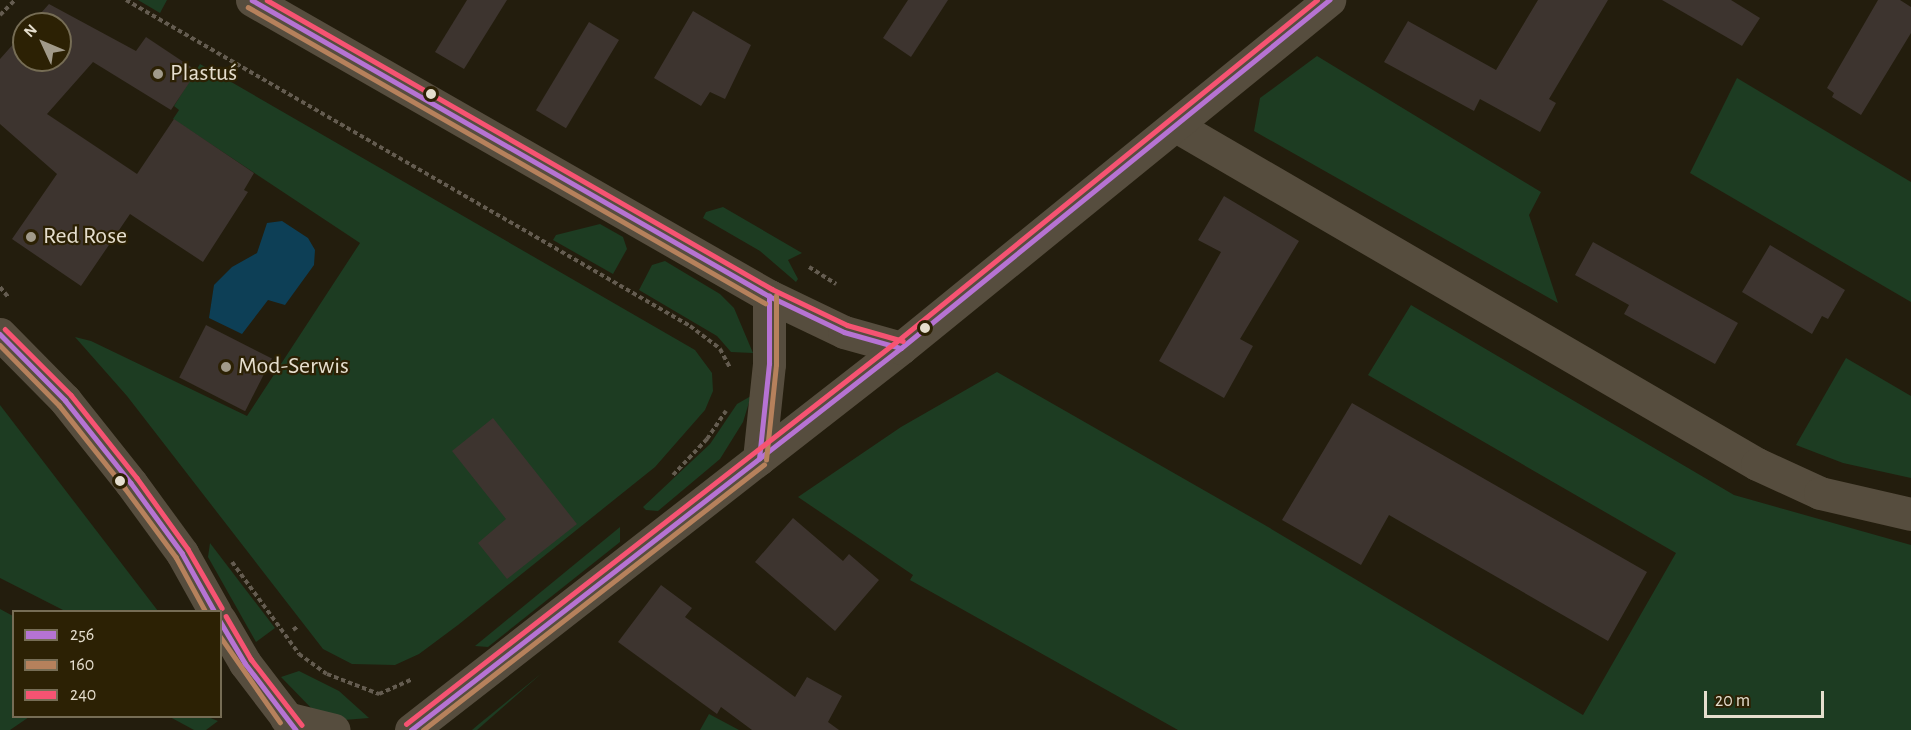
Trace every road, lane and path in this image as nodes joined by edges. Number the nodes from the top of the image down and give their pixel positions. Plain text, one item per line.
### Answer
1 (15, 0) edge
2 (126, 0) edge
3 (252, 0) edge
4 (1329, 0) edge
5 (0, 15) edge
6 (1176, 126) junction
7 (768, 296) junction
8 (0, 334) edge
9 (901, 348) junction
10 (732, 374) dead end
11 (729, 405) dead end
12 (759, 459) junction
13 (669, 479) dead end
14 (1911, 514) edge
15 (214, 610) edge
16 (222, 623) edge
17 (419, 675) dead end
18 (379, 694) dead end
19 (291, 724) edge
20 (334, 730) edge
21 (411, 730) edge

1 - 5 path
2 - 10 path
3 - 7 street
4 - 6 street
6 - 9 street
6 - 14 street
7 - 9 street
7 - 12 street
8 - 15 street
9 - 12 street
11 - 13 path
12 - 21 street
16 - 19 street
17 - 18 path
19 - 20 street

